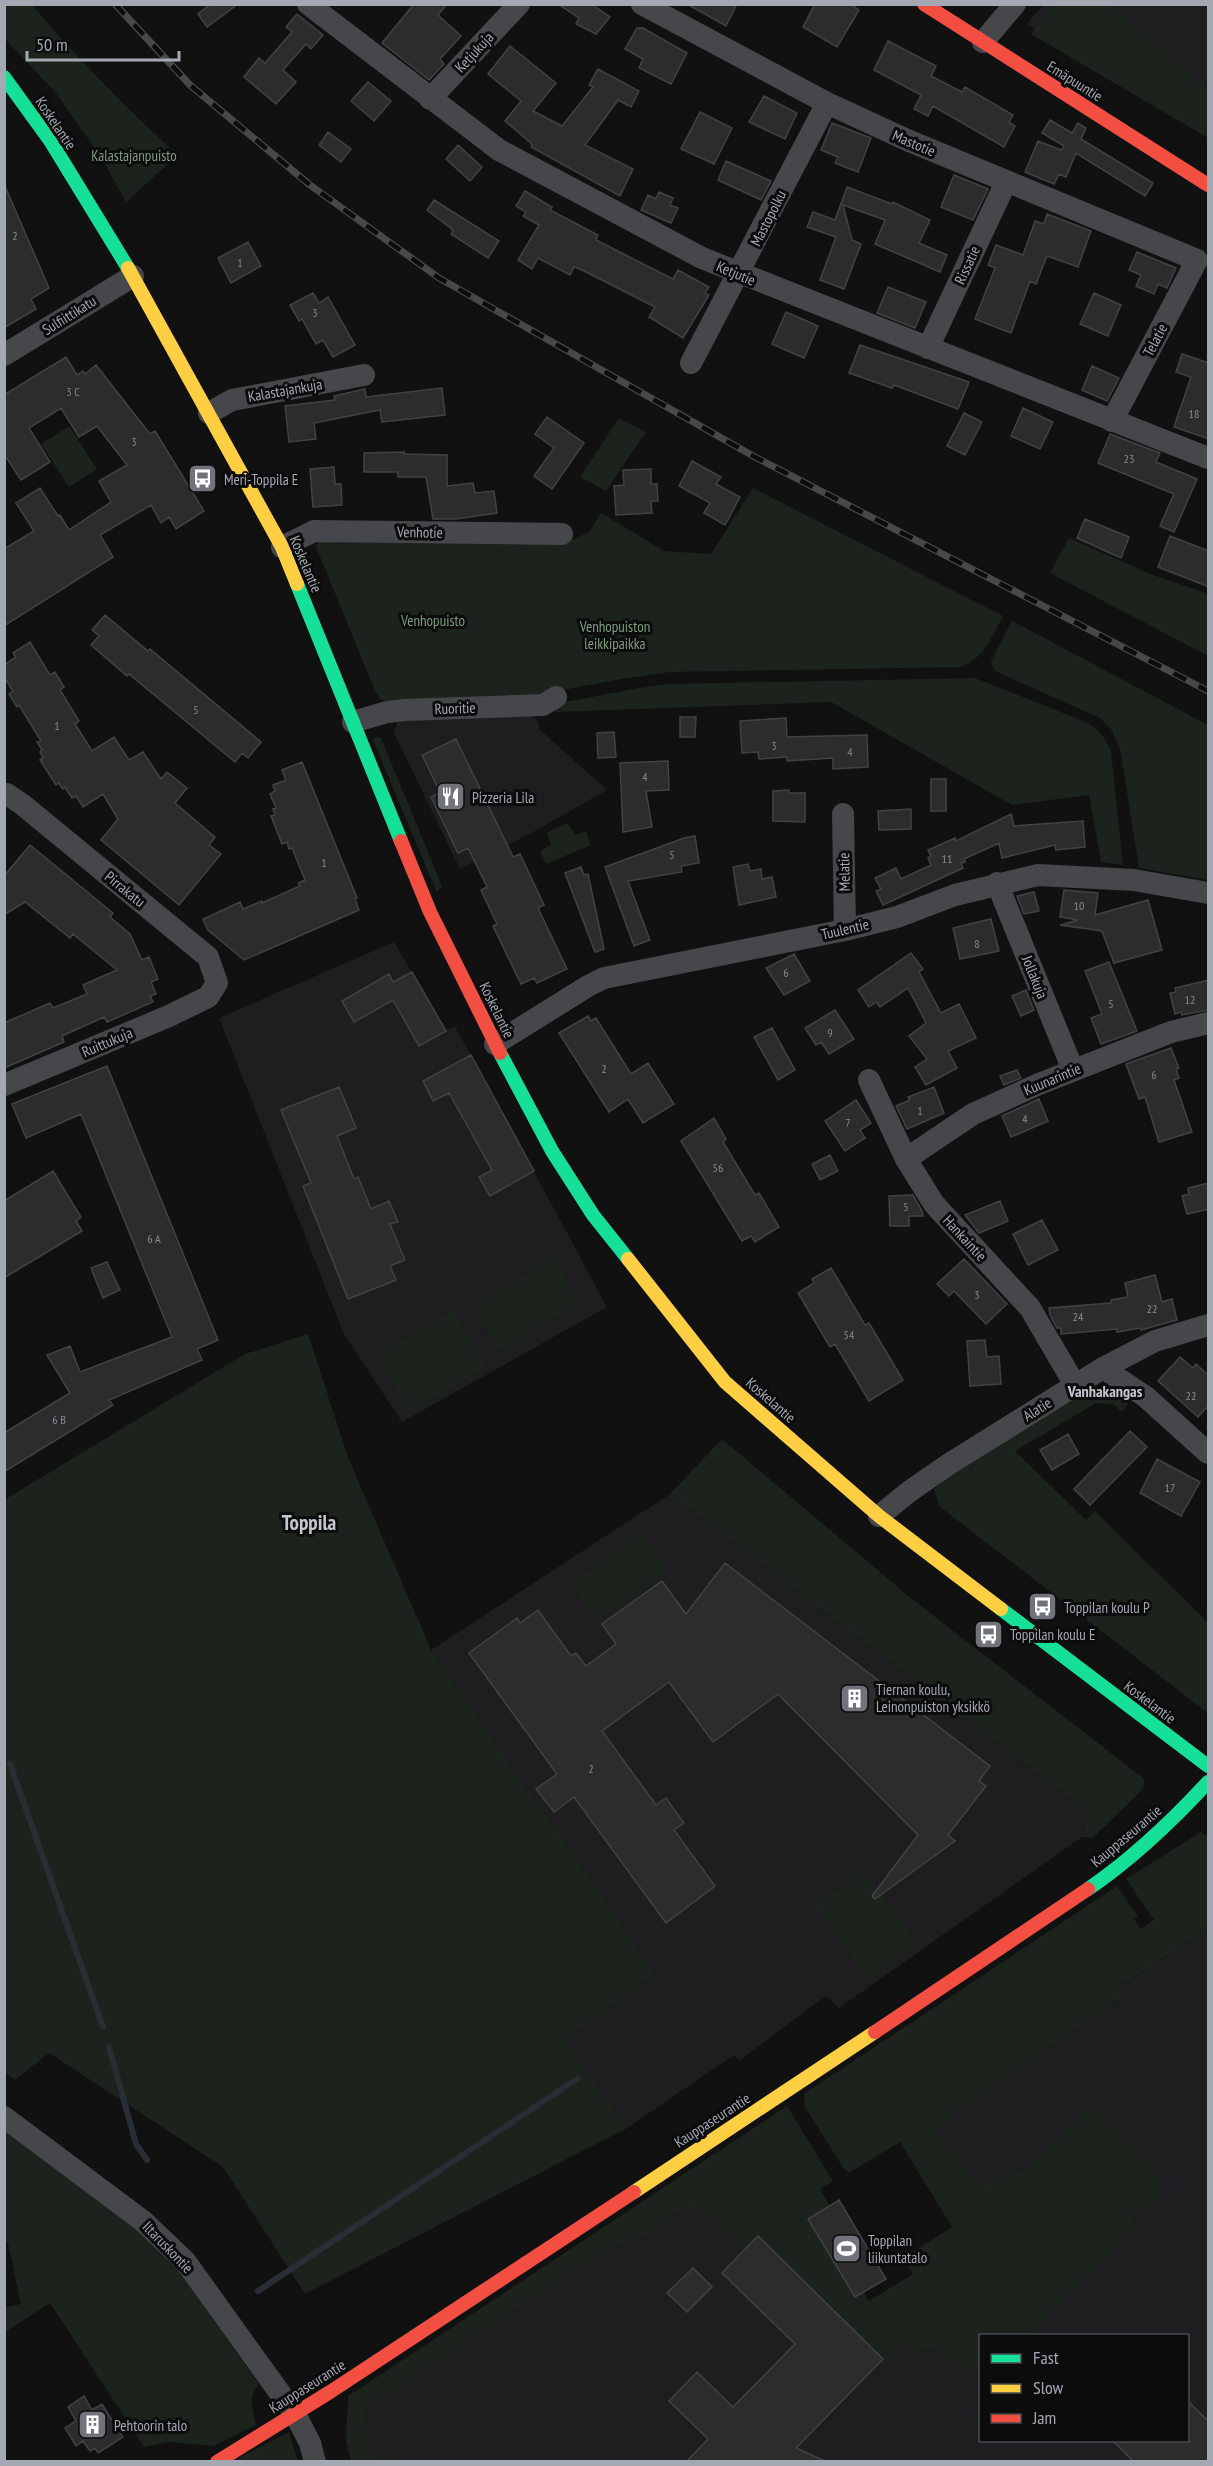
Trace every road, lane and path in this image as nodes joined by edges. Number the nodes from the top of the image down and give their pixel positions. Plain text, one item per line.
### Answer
1 (308, 4) edge
2 (519, 4) edge
3 (642, 4) edge
4 (924, 4) edge
5 (1015, 4) edge
6 (983, 42) junction
7 (4, 77) edge
8 (430, 99) junction
9 (827, 103) junction
10 (1006, 182) junction
11 (1209, 185) edge
12 (1197, 260) joint
13 (739, 275) junction
14 (133, 276) junction
15 (928, 348) junction
16 (4, 355) edge
17 (691, 363) dead end
18 (364, 375) dead end
19 (209, 412) junction
20 (1112, 421) junction
21 (1209, 458) edge
22 (562, 534) dead end
23 (282, 547) junction
24 (556, 697) dead end
25 (353, 722) junction
26 (5, 788) edge
27 (843, 814) dead end
28 (997, 883) junction
29 (1209, 893) edge
30 (845, 930) junction
31 (208, 997) joint
32 (1209, 1023) edge
33 (495, 1044) junction
34 (1073, 1070) junction
35 (869, 1080) dead end
36 (4, 1085) edge
37 (906, 1159) junction
38 (1209, 1325) edge
39 (1103, 1368) junction
40 (1075, 1385) junction
41 (1209, 1453) edge
42 (879, 1516) junction
43 (1209, 1766) edge
44 (1209, 1782) edge
45 (4, 2117) edge
46 (295, 2414) junction
47 (217, 2462) edge
48 (315, 2462) edge

1 - 8 street, Ketjutie
2 - 8 street, Ketjukuja
3 - 9 street, Mastotie
4 - 6 main road, Emäpuuntie
5 - 6 street
6 - 11 main road, Emäpuuntie
7 - 14 main road, Koskelantie
8 - 13 street, Ketjutie
9 - 10 street, Mastotie
9 - 13 street, Mastopolku
10 - 12 street, Mastotie
10 - 15 street, Rissatie
12 - 20 street, Telatie
13 - 15 street, Ketjutie
13 - 17 street, Mastopolku
14 - 16 street, Sulfiittikatu
14 - 19 main road, Koskelantie
15 - 20 street, Ketjutie
18 - 19 street, Kalastajankuja
19 - 23 main road, Koskelantie
20 - 21 street, Ketjutie
22 - 23 street, Venhotie
23 - 25 main road, Koskelantie
24 - 25 street, Ruoritie
25 - 33 main road, Koskelantie
26 - 31 street, Pirrakatu
27 - 30 street, Melatie
28 - 29 street, Tuulentie
28 - 30 street, Tuulentie
28 - 34 street, Jollakuja
30 - 33 street, Tuulentie
31 - 36 street, Ruittukuja
32 - 34 street, Kuunarintie
33 - 42 main road, Koskelantie
34 - 37 street, Kuunarintie
35 - 37 street, Hankaintie
37 - 40 street, Hankaintie
38 - 39 street, Alatie
39 - 40 street, Alatie
39 - 41 street
40 - 42 street, Alatie
42 - 43 main road, Koskelantie
44 - 46 main road, Kauppaseurantie
45 - 46 street, Iltaruskontie
46 - 47 main road, Kauppaseurantie
46 - 48 street, Iltaruskontie

